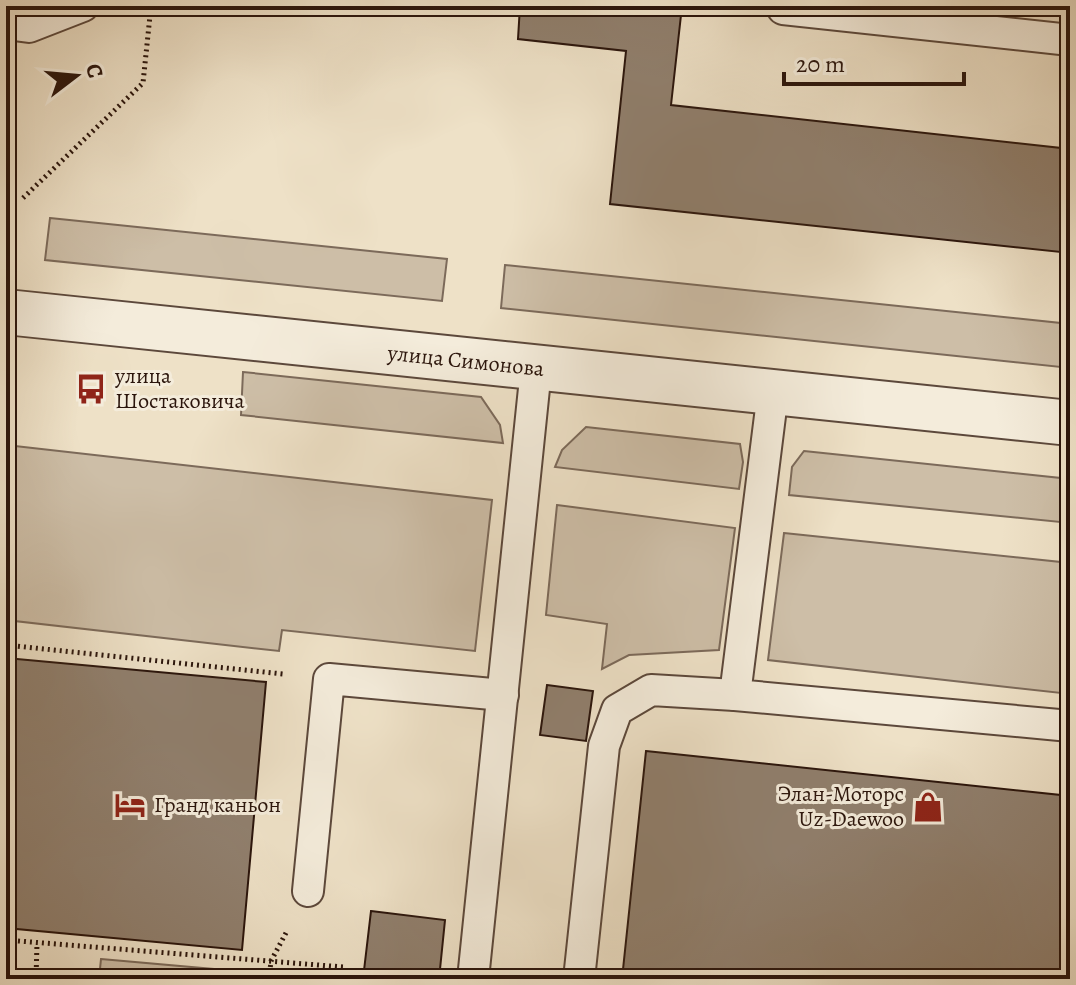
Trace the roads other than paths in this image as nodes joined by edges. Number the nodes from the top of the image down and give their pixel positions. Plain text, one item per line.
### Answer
1 (83, 6) edge
2 (783, 6) edge
3 (6, 24) edge
4 (1070, 40) edge
5 (6, 312) edge
6 (536, 369) junction
7 (773, 392) junction
8 (1070, 423) edge
9 (503, 695) junction
10 (735, 695) junction
11 (1070, 726) edge
12 (308, 891) dead end
13 (473, 979) edge
14 (579, 979) edge

1 - 3 lane
2 - 4 lane
5 - 6 street, улица Симонова
6 - 7 street, улица Симонова
6 - 9 lane
7 - 8 street, улица Симонова
7 - 10 lane
9 - 12 lane
9 - 13 lane
10 - 11 lane
10 - 14 lane

